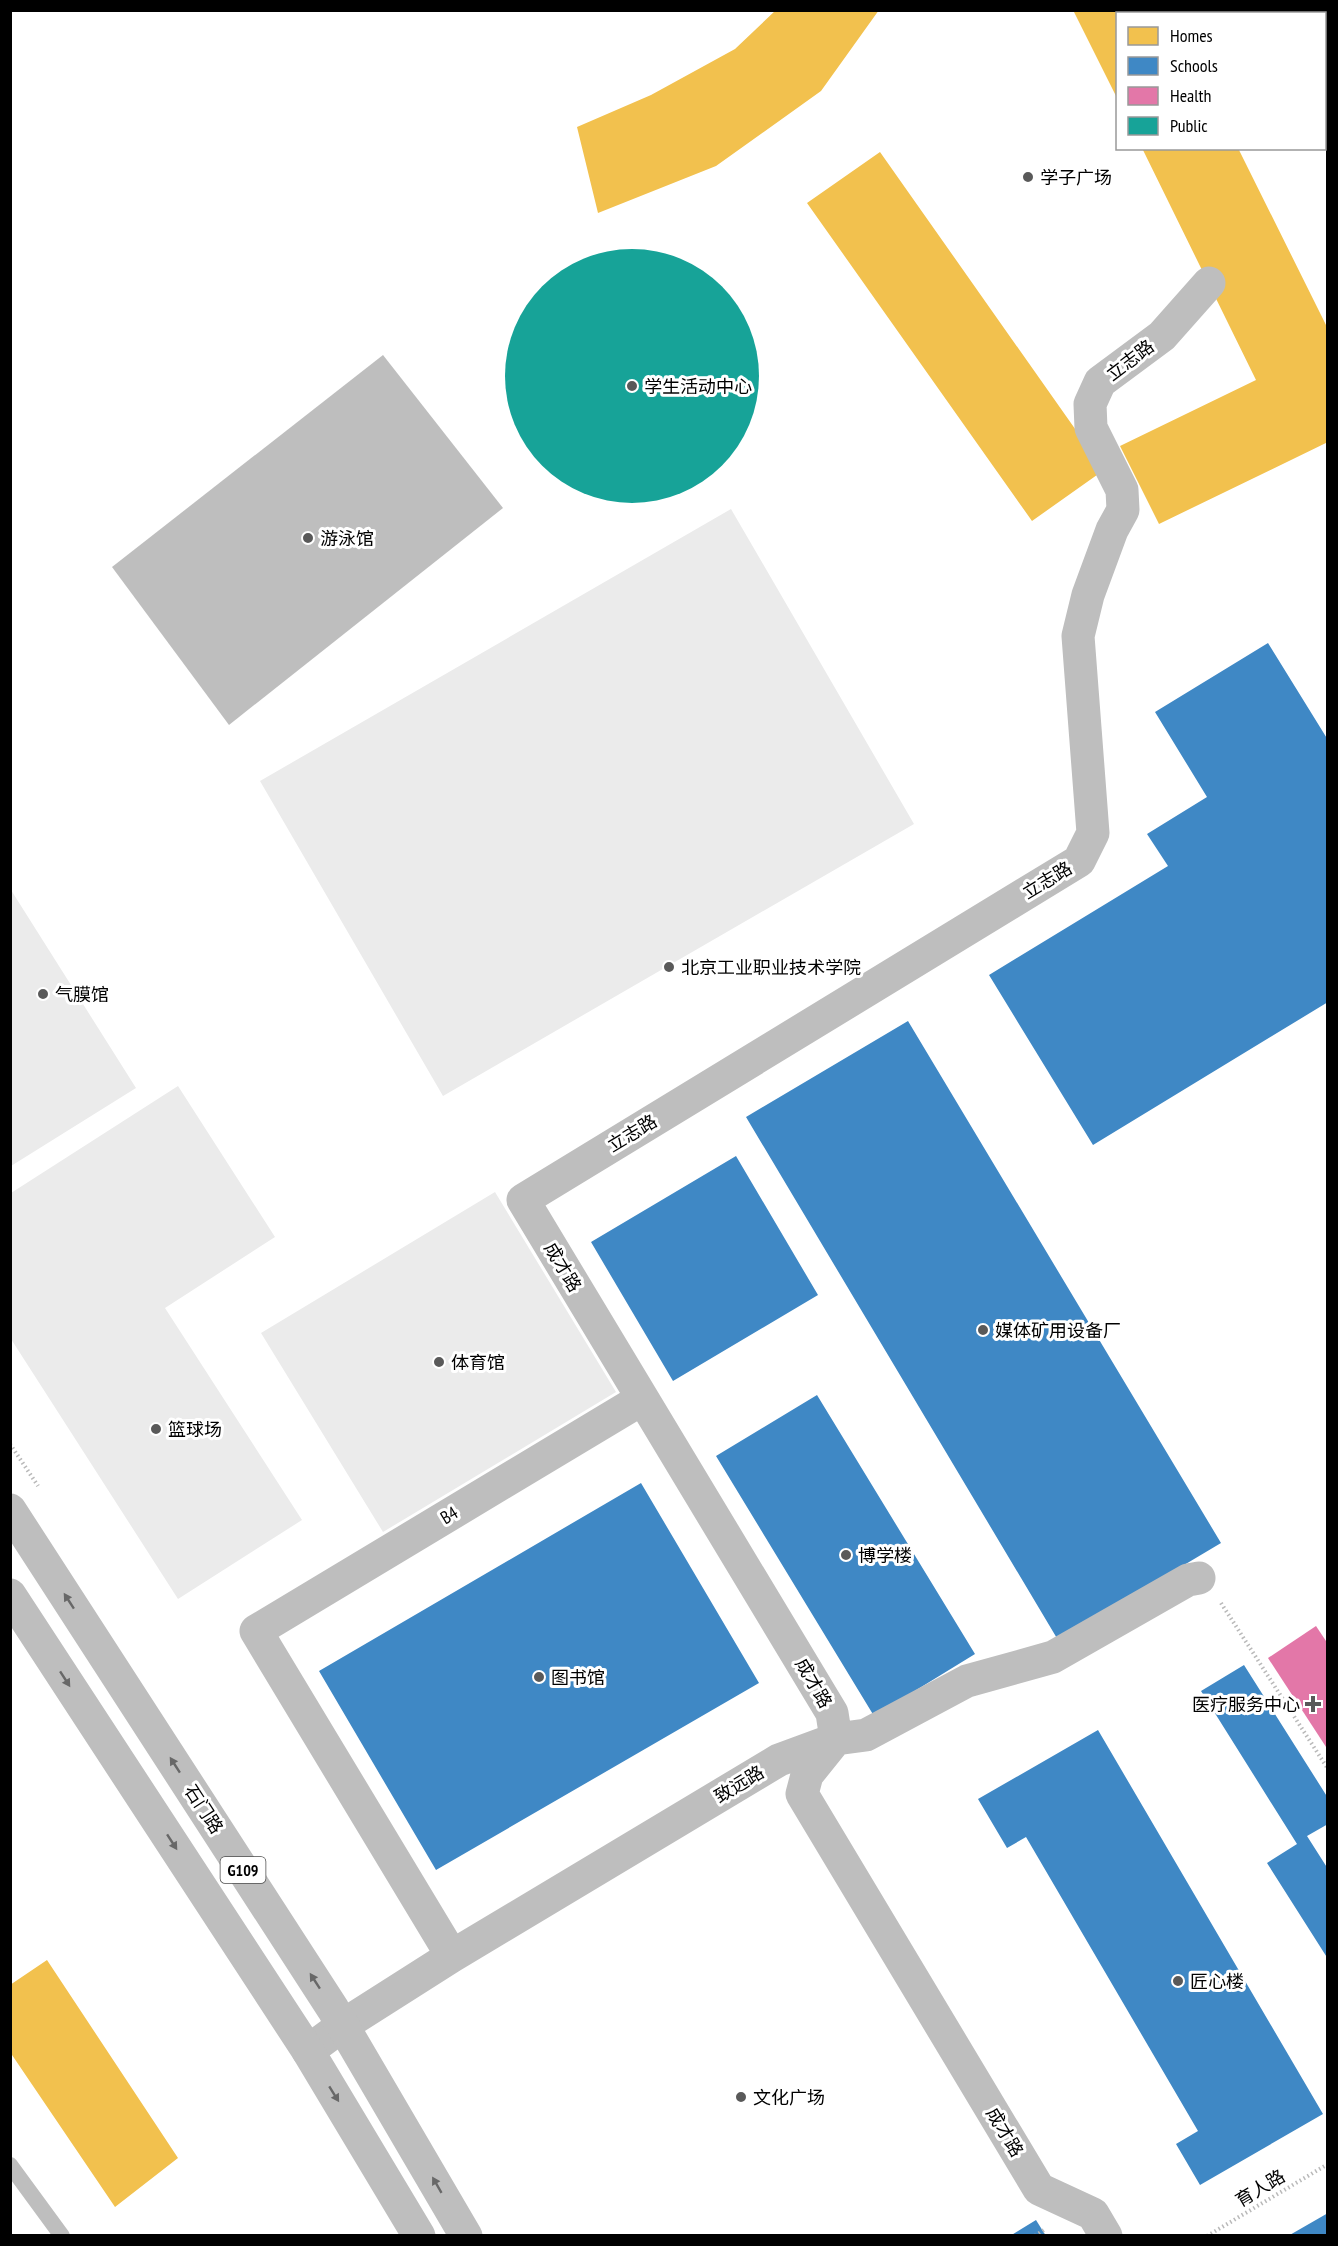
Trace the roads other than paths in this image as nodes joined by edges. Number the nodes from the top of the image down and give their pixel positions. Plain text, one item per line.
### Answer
1 (1209, 283) dead end
2 (523, 1200) joint
3 (642, 1399) junction
4 (10, 1510) edge
5 (1199, 1578) road end
6 (10, 1595) edge
7 (836, 1739) junction
8 (452, 1956) junction
9 (342, 2026) junction
10 (308, 2052) junction
11 (10, 2164) edge
12 (62, 2235) edge
13 (418, 2235) edge
14 (466, 2235) edge
15 (1106, 2235) edge

1 - 2 main road, 立志路
2 - 3 main road, 成才路
3 - 7 main road, 成才路
3 - 8 main road, B4
9 -> 4 main road, 石门路 / G109
5 - 7 main road, 致远路
6 -> 10 main road, G109
7 - 8 main road, 致远路
7 - 15 main road, 成才路
8 - 9 main road, 致远路
9 - 10 main road, 致远路
14 -> 9 main road, 石门路 / G109
10 -> 13 main road, G109
11 - 12 lane

